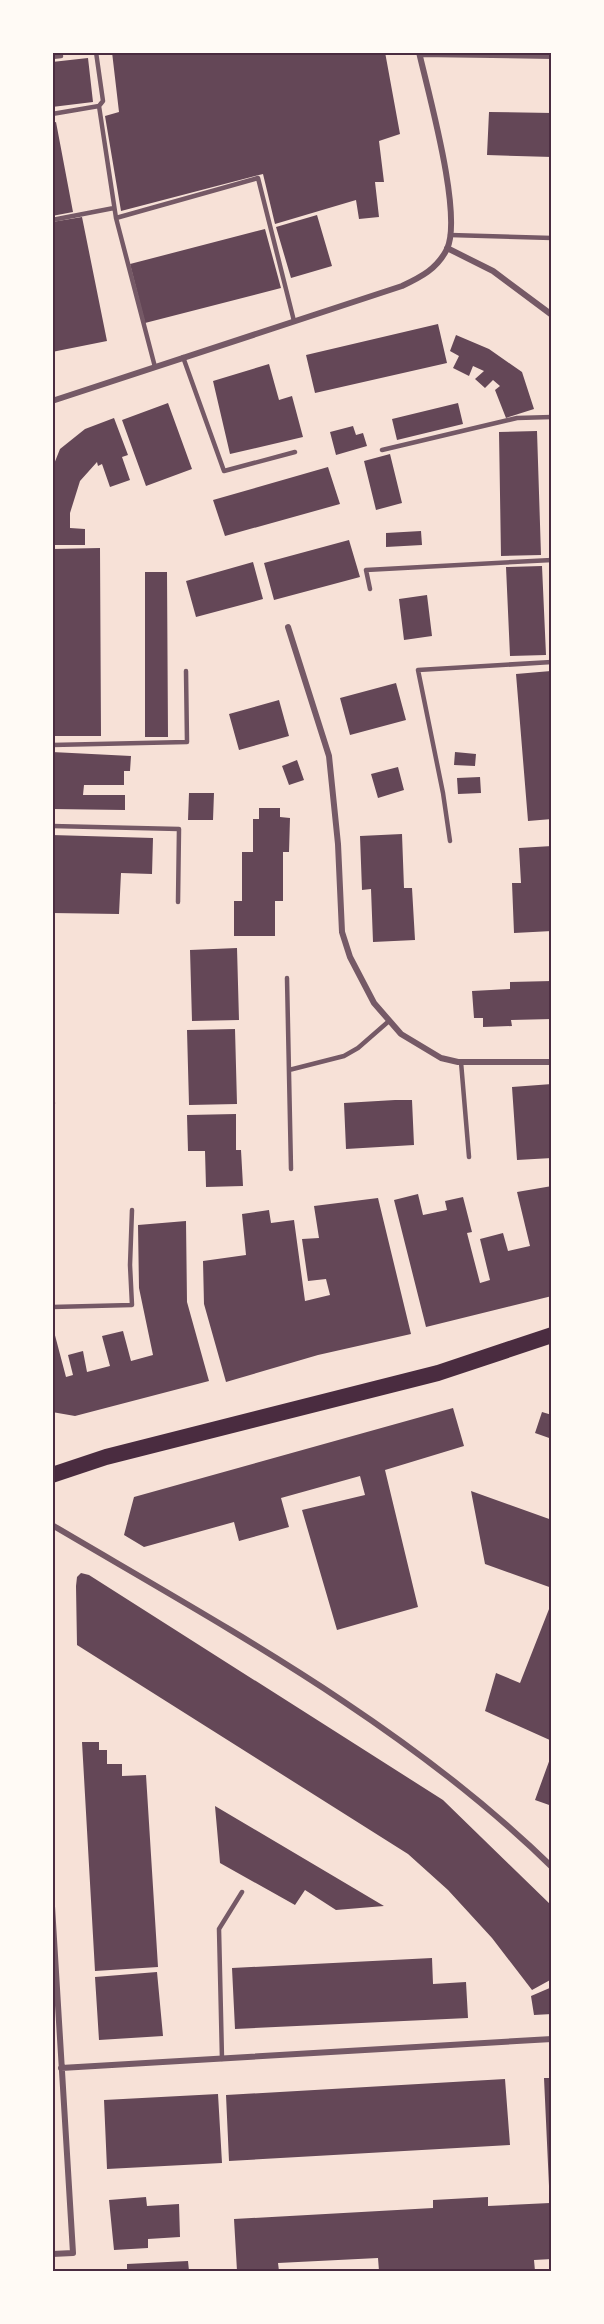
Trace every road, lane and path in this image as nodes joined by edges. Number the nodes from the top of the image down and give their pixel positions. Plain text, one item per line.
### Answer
1 (96, 52) edge
2 (420, 53) edge
3 (62, 56) dead end
4 (552, 56) edge
5 (52, 57) edge
6 (99, 106) junction
7 (52, 114) edge
8 (114, 208) junction
9 (116, 218) junction
10 (52, 220) edge
11 (450, 235) junction
12 (552, 238) edge
13 (447, 248) junction
14 (552, 315) edge
15 (294, 321) junction
16 (183, 357) junction
17 (155, 367) junction
18 (52, 401) edge
19 (552, 417) edge
20 (382, 450) dead end
21 (295, 452) dead end
22 (552, 560) edge
23 (370, 589) dead end
24 (288, 627) dead end
25 (552, 662) edge
26 (186, 671) dead end
27 (52, 745) edge
28 (52, 826) edge
29 (450, 841) dead end
30 (177, 902) dead end
31 (287, 978) dead end
32 (389, 1021) junction
33 (461, 1062) junction
34 (552, 1062) edge
35 (289, 1070) junction
36 (469, 1157) dead end
37 (291, 1169) dead end
38 (132, 1210) dead end
39 (52, 1307) edge
40 (552, 1335) edge
41 (52, 1475) edge
42 (52, 1525) edge
43 (552, 1867) edge
44 (242, 1892) dead end
45 (52, 1906) edge
46 (552, 2039) edge
47 (222, 2059) junction
48 (61, 2068) junction
49 (52, 2254) edge

1 - 6 lane
2 - 4 street
2 - 11 street
3 - 5 lane
6 - 7 lane
6 - 8 lane
8 - 9 lane
8 - 10 lane
9 - 15 lane
9 - 17 lane
11 - 12 lane
11 - 13 street
13 - 14 street
13 - 15 street
15 - 16 street
16 - 17 street
16 - 21 lane
17 - 18 street
19 - 20 lane
22 - 23 lane
24 - 32 street
25 - 29 lane
26 - 27 lane
28 - 30 lane
31 - 35 lane
32 - 33 street
32 - 35 lane
33 - 34 street
33 - 36 lane
35 - 37 lane
38 - 39 lane
40 - 41 highway
42 - 43 street
44 - 47 lane
45 - 48 street
46 - 47 street
47 - 48 street
48 - 49 street

